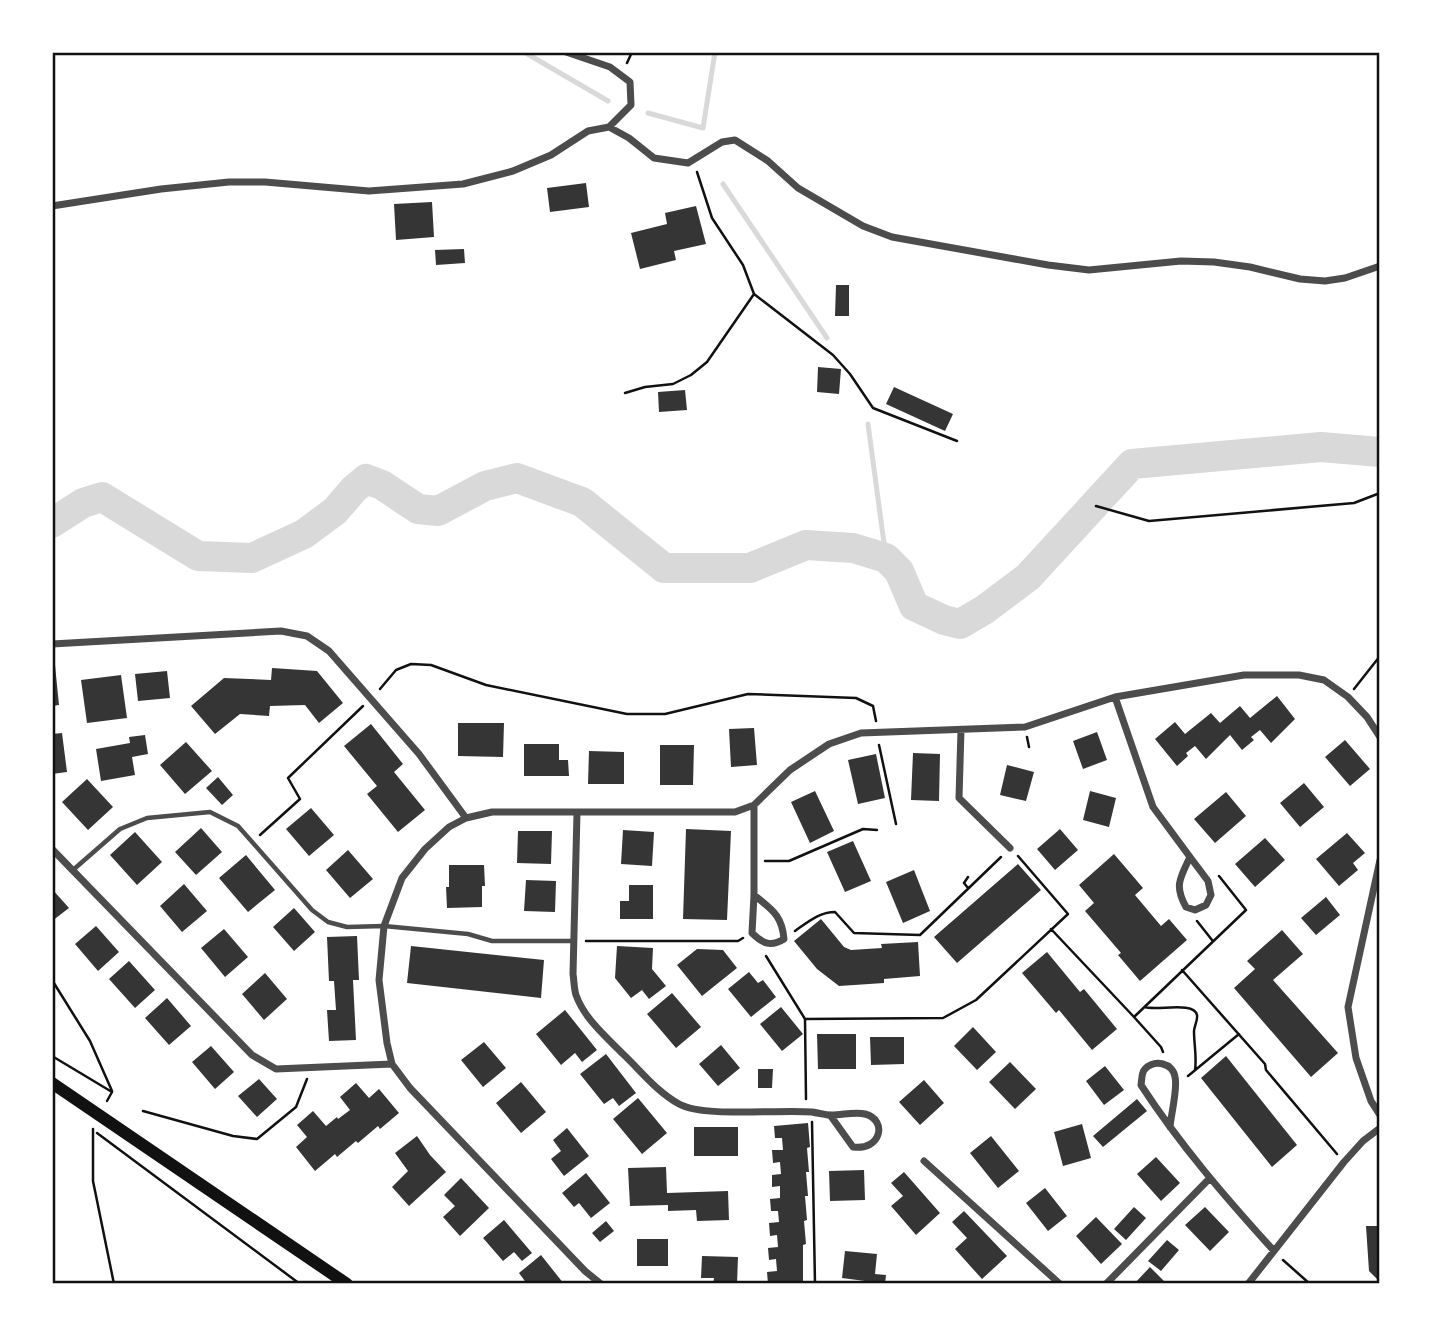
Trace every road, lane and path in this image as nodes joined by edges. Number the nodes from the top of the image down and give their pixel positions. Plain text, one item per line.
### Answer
1 (566, 52) edge
2 (609, 127) junction
3 (688, 163) junction
4 (52, 206) edge
5 (1380, 266) edge
6 (754, 294) junction
7 (625, 393) dead end
8 (957, 441) dead end
9 (1380, 493) edge
10 (1096, 506) dead end
11 (52, 644) edge
12 (1380, 656) edge
13 (1115, 697) junction
14 (1348, 697) junction
15 (372, 698) junction
16 (961, 730) junction
17 (878, 732) junction
18 (1380, 737) edge
19 (880, 757) dead end
20 (754, 805) junction
21 (577, 813) junction
22 (466, 818) junction
23 (897, 824) dead end
24 (877, 830) dead end
25 (253, 842) junction
26 (1010, 848) junction
27 (52, 849) edge
28 (1190, 858) junction
29 (1380, 860) edge
30 (754, 861) junction
31 (1198, 869) junction
32 (73, 870) junction
33 (968, 877) dead end
34 (968, 888) junction
35 (754, 895) junction
36 (1186, 907) junction
37 (384, 926) junction
38 (1051, 929) junction
39 (752, 933) junction
40 (784, 939) junction
41 (574, 940) junction
42 (1213, 941) junction
43 (762, 943) junction
44 (1182, 970) junction
45 (52, 980) edge
46 (1145, 1007) junction
47 (1134, 1017) junction
48 (805, 1019) junction
49 (1239, 1034) junction
50 (1161, 1046) dead end
51 (52, 1056) edge
52 (392, 1064) junction
53 (310, 1069) junction
54 (1195, 1070) junction
55 (52, 1083) edge
56 (1175, 1088) junction
57 (143, 1111) dead end
58 (809, 1112) junction
59 (830, 1115) junction
60 (1380, 1115) edge
61 (1170, 1127) junction
62 (1380, 1128) edge
63 (924, 1161) dead end
64 (1344, 1162) junction
65 (1209, 1179) junction
66 (1274, 1251) junction
67 (114, 1283) edge
68 (300, 1283) edge
69 (347, 1283) edge
70 (601, 1283) edge
71 (815, 1283) edge
72 (1060, 1283) edge
73 (1106, 1283) edge
74 (1248, 1283) edge
75 (1310, 1283) edge

1 - 2 street
2 - 3 street
2 - 4 street
3 - 5 street
3 - 6 path
6 - 7 path
6 - 8 path
9 - 10 path
11 - 15 street
12 - 14 path
13 - 14 street
13 - 16 street
13 - 28 street
14 - 18 street
15 - 17 path
15 - 22 street
15 - 25 path
16 - 17 street
16 - 26 street
17 - 20 street
19 - 23 path
20 - 21 street
20 - 30 street
21 - 22 street
21 - 41 street
22 - 37 street
24 - 30 path
25 - 32 lane
25 - 37 lane
26 - 34 path
26 - 38 path
27 - 32 street
28 - 31 street
28 - 36 street
29 - 60 street
30 - 35 street
31 - 36 street
31 - 42 path
32 - 53 street
33 - 34 path
34 - 40 path
35 - 39 street
35 - 40 street
36 - 42 path
37 - 41 lane
37 - 52 street
38 - 47 path
38 - 48 path
39 - 41 path
39 - 43 street
40 - 43 street
41 - 58 street
42 - 44 path
43 - 48 path
44 - 46 path
44 - 49 path
45 - 51 path
46 - 47 path
46 - 54 path
47 - 50 path
48 - 58 path
49 - 54 path
49 - 64 path
52 - 53 street
52 - 70 street
53 - 57 path
54 - 56 path
55 - 69 main road
56 - 61 street
56 - 61 street
58 - 59 street
58 - 71 path
59 - 59 street
61 - 65 street
62 - 64 street
63 - 72 street
64 - 66 street
65 - 66 street
65 - 73 street
66 - 74 street
66 - 75 path
67 - 68 path

